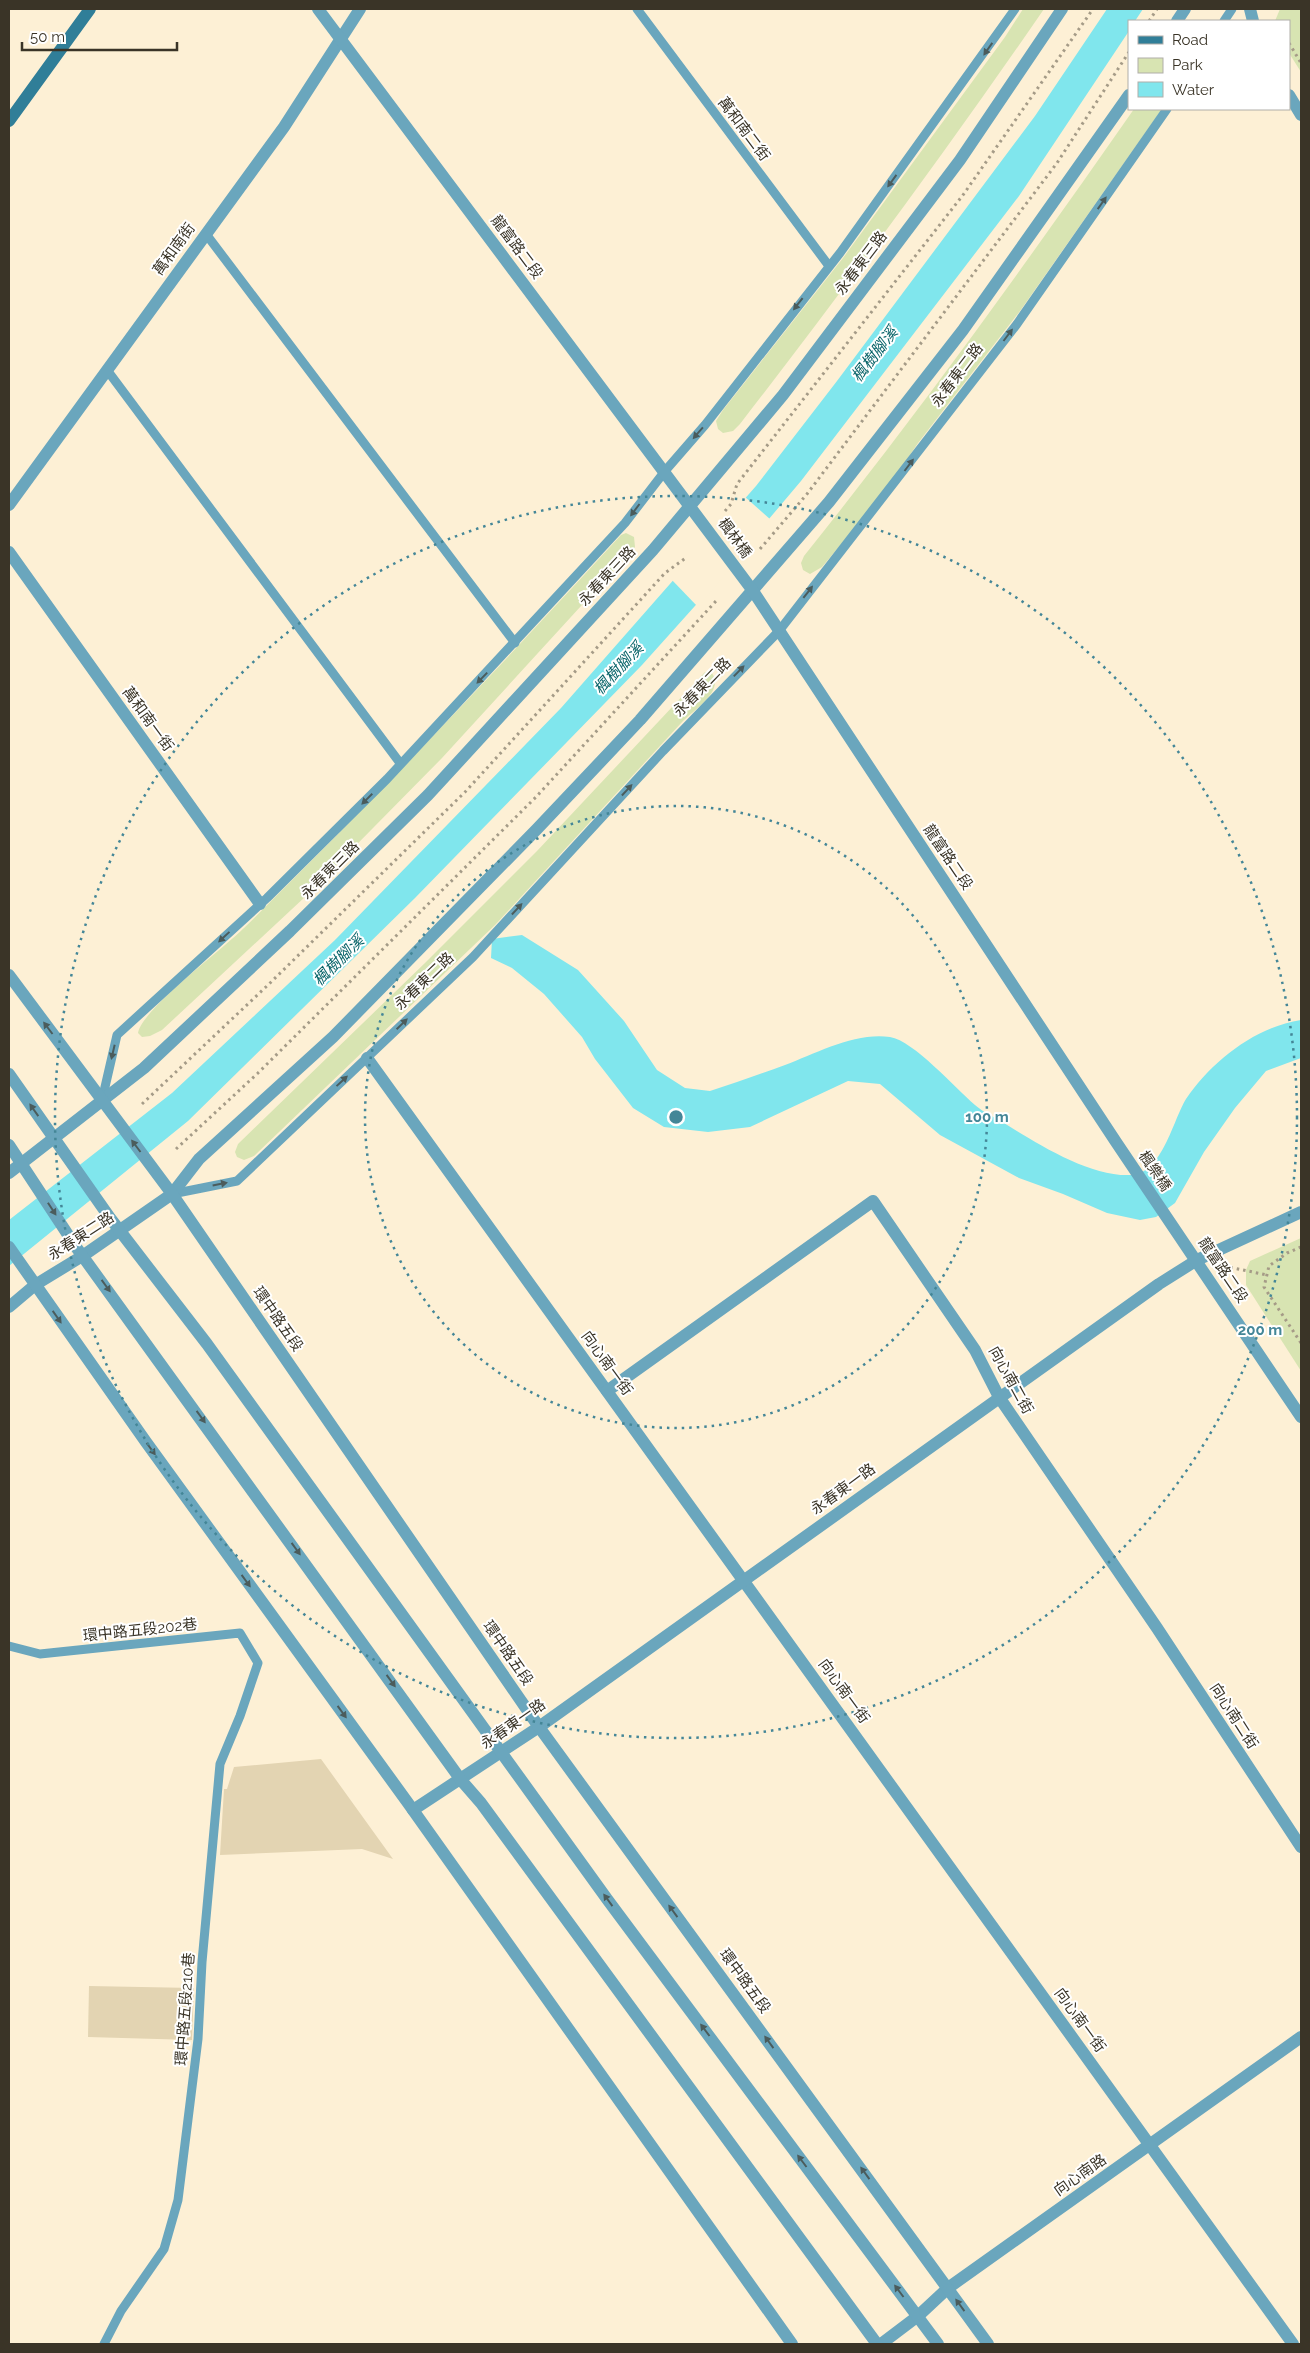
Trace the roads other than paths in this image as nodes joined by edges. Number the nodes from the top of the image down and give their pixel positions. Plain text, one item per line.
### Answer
1 (90, 9) edge
2 (318, 9) edge
3 (360, 9) edge
4 (636, 9) edge
5 (1015, 9) edge
6 (1062, 9) edge
7 (1185, 9) edge
8 (1232, 9) edge
9 (1178, 20) edge
10 (1225, 20) edge
11 (341, 39) junction
12 (1128, 96) edge
13 (1290, 97) edge
14 (1166, 110) edge
15 (1301, 115) edge
16 (9, 121) edge
17 (206, 234) junction
18 (829, 266) junction
19 (107, 370) junction
20 (665, 471) junction
21 (690, 504) junction
22 (9, 505) edge
23 (9, 552) edge
24 (753, 591) junction
25 (779, 631) junction
26 (515, 643) junction
27 (400, 763) junction
28 (260, 904) junction
29 (9, 975) edge
30 (367, 1058) junction
31 (9, 1074) edge
32 (105, 1105) junction
33 (57, 1142) junction
34 (1116, 1142) joint
35 (9, 1145) edge
36 (24, 1167) junction
37 (9, 1173) edge
38 (168, 1189) junction
39 (1301, 1212) edge
40 (1167, 1218) joint
41 (121, 1230) junction
42 (9, 1246) edge
43 (80, 1251) junction
44 (1197, 1260) junction
45 (32, 1281) junction
46 (9, 1307) edge
47 (607, 1390) junction
48 (999, 1397) junction
49 (1301, 1417) edge
50 (744, 1580) junction
51 (9, 1646) edge
52 (258, 1663) joint
53 (539, 1727) junction
54 (502, 1752) junction
55 (461, 1780) junction
56 (413, 1810) junction
57 (1301, 1847) edge
58 (1301, 2037) edge
59 (1150, 2146) junction
60 (948, 2288) junction
61 (918, 2316) junction
62 (104, 2344) edge
63 (792, 2344) edge
64 (877, 2344) edge
65 (881, 2344) edge
66 (938, 2344) edge
67 (988, 2344) edge
68 (1293, 2344) edge

1 - 16 main road
2 - 11 street, 龍富路二段
3 - 11 street, 萬和南街
4 - 18 lane, 萬和南二街
5 -> 18 lane, 永春東三路
6 - 21 street, 永春東三路
7 - 9 street
8 - 10 lane
11 - 17 street, 萬和南街
11 - 20 street, 龍富路二段
12 - 24 street, 永春東二路
13 - 15 street
25 -> 14 lane, 永春東二路
17 - 19 street, 萬和南街
17 - 26 lane
18 -> 20 lane, 永春東三路
19 - 22 street, 萬和南街
19 - 27 lane
20 - 21 street, 龍富路二段
20 -> 26 lane, 永春東三路
21 - 24 street, 楓林橋
21 - 32 street, 永春東三路
23 - 28 street, 萬和南一街
24 - 25 street, 龍富路二段
24 - 38 street, 永春東二路
30 -> 25 lane, 永春東二路
25 - 34 street, 龍富路二段
26 -> 27 lane, 永春東三路
27 -> 28 lane, 永春東三路
28 -> 32 lane, 永春東三路
32 -> 29 street, 環中路五段
38 -> 30 lane, 永春東二路
30 - 47 street, 向心南一街
33 -> 31 street
32 - 33 street, 永春東三路
38 -> 32 street, 環中路五段
33 - 36 street, 永春東三路
33 - 41 street
34 - 40 street, 楓樂橋
35 - 36 street
36 - 37 street, 永春東三路
36 -> 43 street
38 - 41 street, 永春東二路
38 - 53 street, 環中路五段
39 - 44 street, 永春東一路
40 - 44 street, 龍富路二段
41 - 43 street, 永春東二路
41 - 54 street
42 - 45 street
43 - 45 street, 永春東二路
43 -> 55 street
44 - 48 street, 永春東一路
44 - 49 street, 龍富路二段
45 - 46 street, 永春東二路
45 -> 56 street
47 - 48 street, 向心南二街
47 - 50 street, 向心南一街
48 - 50 street, 永春東一路
48 - 57 street, 向心南二街
50 - 53 street, 永春東一路
50 - 59 street, 向心南一街
51 - 52 lane, 環中路五段202巷
52 - 62 lane, 環中路五段210巷
53 - 54 street, 永春東一路
60 -> 53 street, 環中路五段
54 - 55 street, 永春東一路
61 -> 54 street
55 - 56 street, 永春東一路
55 - 64 street
56 - 63 street
58 - 59 street, 向心南路
59 - 60 street, 向心南路
59 - 68 street, 向心南一街
60 - 61 street, 向心南路
67 -> 60 street, 環中路五段
61 - 65 street, 向心南路
61 - 66 street

